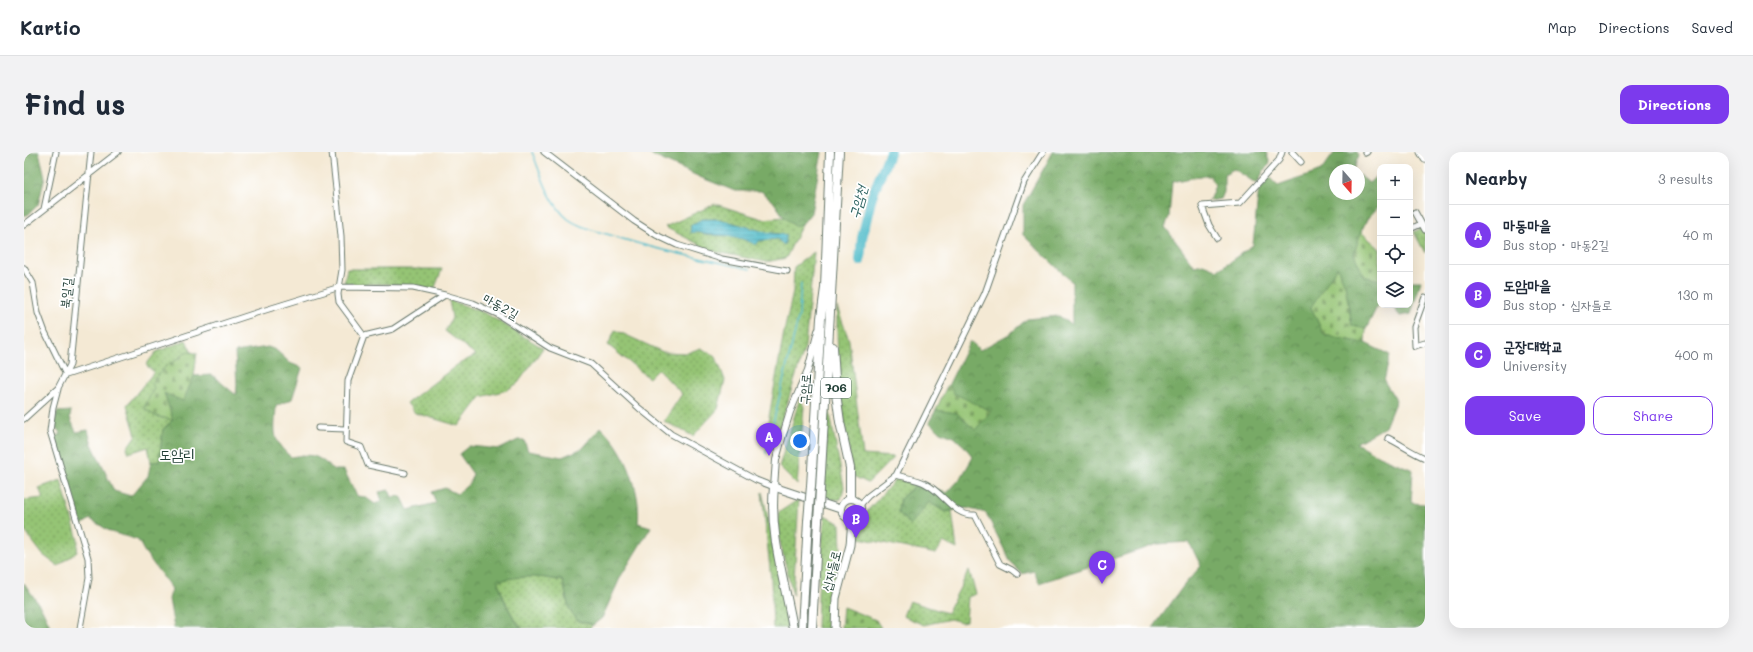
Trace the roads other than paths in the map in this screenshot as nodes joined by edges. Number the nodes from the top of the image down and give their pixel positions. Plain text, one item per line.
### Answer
1 (56, 152) edge
2 (91, 152) edge
3 (118, 152) edge
4 (332, 152) edge
5 (544, 152) edge
6 (830, 152) edge
7 (839, 152) edge
8 (1043, 152) edge
9 (1282, 152) edge
10 (1292, 152) edge
11 (1421, 152) edge
12 (1425, 159) edge
13 (1301, 162) dead end
14 (88, 174) junction
15 (44, 209) junction
16 (1415, 212) dead end
17 (1421, 224) junction
18 (24, 225) edge
19 (1413, 228) edge
20 (1425, 230) edge
21 (1217, 238) dead end
22 (24, 268) edge
23 (786, 271) dead end
24 (832, 277) junction
25 (340, 287) junction
26 (446, 295) junction
27 (1425, 297) edge
28 (821, 318) junction
29 (364, 336) junction
30 (1425, 344) edge
31 (66, 374) junction
32 (58, 388) junction
33 (24, 419) edge
34 (318, 428) dead end
35 (346, 429) junction
36 (1388, 438) dead end
37 (1425, 458) edge
38 (405, 473) dead end
39 (896, 475) junction
40 (774, 487) junction
41 (850, 498) junction
42 (860, 505) junction
43 (840, 510) junction
44 (852, 519) junction
45 (1017, 574) dead end
46 (80, 628) edge
47 (793, 628) edge
48 (802, 628) edge
49 (812, 628) edge
50 (835, 628) edge

1 - 15 street
2 - 14 street, 북일길
3 - 14 street
4 - 25 street
5 - 23 street
6 - 28 main road, 구암로 / 706
7 - 24 main road, 구암로 / 706
8 - 39 street
9 - 21 street
10 - 13 street
11 - 12 main road
14 - 15 street
14 - 31 street, 북일길
15 - 18 street
16 - 17 street
17 - 19 street
17 - 20 street
22 - 31 street
24 - 41 main road, 706
24 - 49 main road, 구암로, bridge
25 - 26 street, 마동2길
25 - 29 street
25 - 31 street, 마동2길
26 - 29 street
26 - 40 street, 마동2길
27 - 30 street
28 - 40 street, 706
28 - 48 main road, 구암로, bridge
29 - 35 street
31 - 32 street, 북일길
32 - 33 street, 북일길
32 - 46 street
34 - 35 street
35 - 38 street
36 - 37 street
39 - 42 street
39 - 45 street
40 - 43 main road
40 - 47 main road
41 - 42 street
41 - 43 street
42 - 44 street
43 - 44 street
44 - 50 main road, 십자들로

